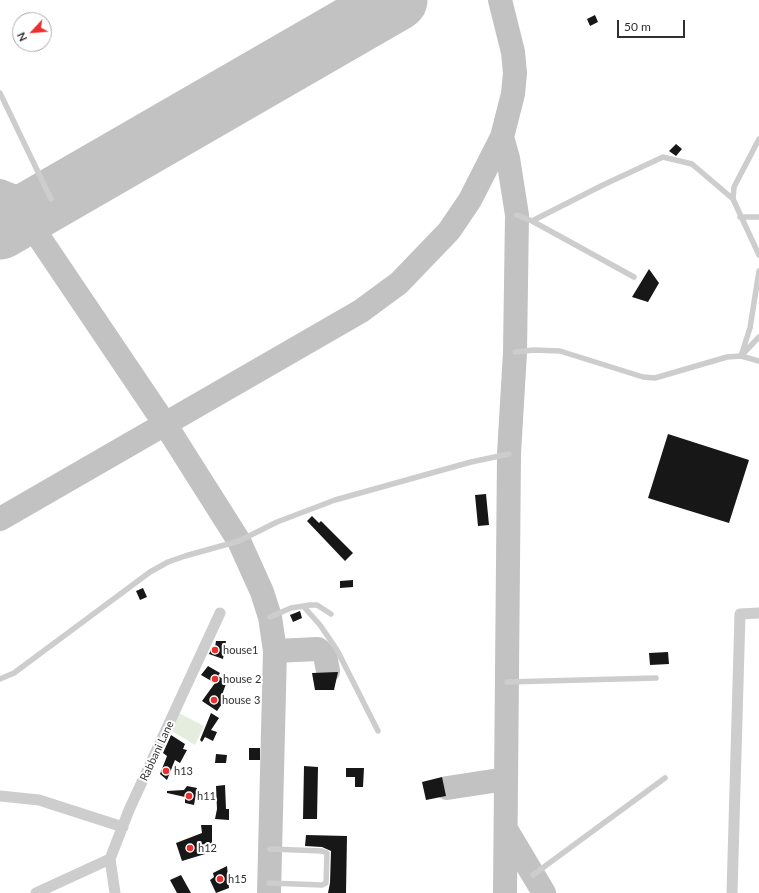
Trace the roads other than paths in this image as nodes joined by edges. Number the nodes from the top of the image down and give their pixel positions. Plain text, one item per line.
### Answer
1 (0, 93) edge
2 (759, 139) edge
3 (51, 199) dead end
4 (733, 199) junction
5 (517, 215) dead end
6 (740, 217) junction
7 (759, 217) edge
8 (532, 221) junction
9 (759, 255) edge
10 (759, 270) edge
11 (634, 277) dead end
12 (759, 338) edge
13 (515, 352) dead end
14 (741, 356) junction
15 (759, 362) edge
16 (509, 454) dead end
17 (304, 607) junction
18 (220, 613) dead end
19 (759, 613) edge
20 (331, 614) dead end
21 (270, 617) dead end
22 (656, 678) dead end
23 (0, 679) edge
24 (507, 682) dead end
25 (378, 731) dead end
26 (665, 778) dead end
27 (0, 796) edge
28 (122, 827) junction
29 (270, 849) dead end
30 (110, 859) junction
31 (533, 875) dead end
32 (269, 883) dead end
33 (36, 893) edge
34 (115, 893) edge
35 (732, 893) edge

1 - 3 lane
2 - 4 lane
4 - 6 lane
4 - 8 lane
5 - 8 lane
6 - 7 lane
6 - 9 lane
8 - 11 lane
10 - 14 lane
12 - 14 lane
13 - 14 lane
14 - 15 lane
16 - 23 lane
17 - 20 lane
17 - 21 lane
17 - 25 lane
18 - 28 street, Rabbani Lane
19 - 35 street
22 - 24 lane
26 - 31 lane
27 - 28 street
28 - 30 street, Rabbani Lane
29 - 32 lane
30 - 33 street
30 - 34 street, Rabbani Lane

